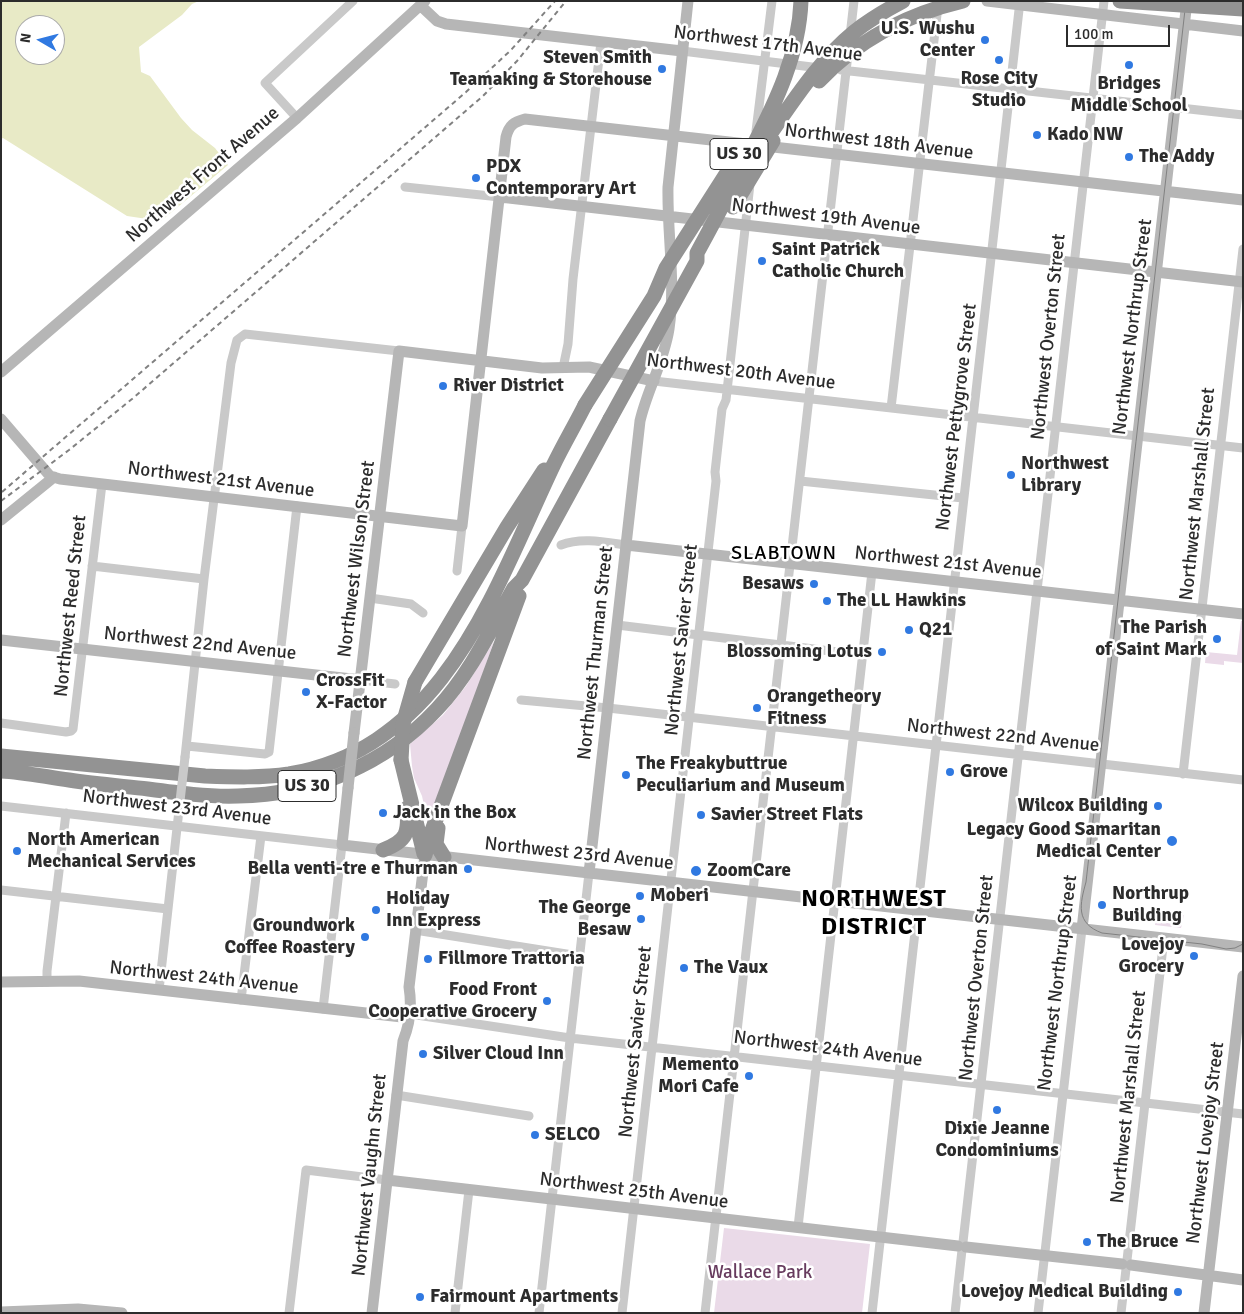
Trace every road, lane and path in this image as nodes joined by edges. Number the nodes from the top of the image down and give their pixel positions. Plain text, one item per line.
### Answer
1 (353, 1) edge
2 (688, 1) edge
3 (772, 1) edge
4 (800, 1) edge
5 (854, 1) edge
6 (903, 1) edge
7 (938, 1) edge
8 (963, 1) edge
9 (987, 1) edge
10 (1104, 1) edge
11 (1120, 1) edge
12 (1187, 1) edge
13 (421, 3) edge
14 (1020, 4) edge
15 (1243, 9) edge
16 (1103, 16) junction
17 (1185, 25) junction
18 (1243, 31) edge
19 (601, 42) junction
20 (682, 51) junction
21 (765, 61) junction
22 (846, 71) junction
23 (929, 81) junction
24 (1010, 89) junction
25 (1093, 98) junction
26 (1176, 108) junction
27 (1243, 115) edge
28 (296, 118) junction
29 (591, 126) junction
30 (673, 135) junction
31 (754, 145) junction
32 (837, 154) junction
33 (920, 164) junction
34 (1000, 173) junction
35 (1084, 183) junction
36 (405, 187) dead end
37 (1166, 192) junction
38 (500, 197) junction
39 (1243, 200) edge
40 (582, 206) junction
41 (668, 216) junction
42 (745, 225) junction
43 (827, 234) junction
44 (910, 244) junction
45 (1243, 249) edge
46 (992, 253) junction
47 (697, 261) junction
48 (1074, 263) junction
49 (1157, 273) junction
50 (1241, 282) edge
51 (654, 296) junction
52 (399, 352) junction
53 (481, 361) junction
54 (563, 368) junction
55 (1, 372) edge
56 (654, 381) junction
57 (727, 390) junction
58 (809, 399) junction
59 (891, 408) junction
60 (972, 418) junction
61 (1, 419) edge
62 (1056, 427) junction
63 (1139, 436) junction
64 (1220, 445) junction
65 (1243, 448) edge
66 (554, 464) junction
67 (54, 477) junction
68 (800, 481) junction
69 (102, 484) junction
70 (214, 497) junction
71 (963, 498) junction
72 (297, 506) junction
73 (380, 516) junction
74 (1, 520) edge
75 (462, 526) junction
76 (561, 545) dead end
77 (626, 545) junction
78 (708, 554) junction
79 (790, 563) junction
80 (92, 566) junction
81 (457, 571) dead end
82 (872, 572) junction
83 (204, 579) junction
84 (522, 580) junction
85 (954, 582) junction
86 (1037, 591) junction
87 (370, 598) junction
88 (1119, 600) junction
89 (1202, 610) junction
90 (423, 612) dead end
91 (1243, 614) edge
92 (617, 625) junction
93 (699, 636) junction
94 (1, 640) edge
95 (781, 646) junction
96 (83, 649) junction
97 (863, 655) junction
98 (195, 661) junction
99 (279, 671) junction
100 (361, 680) junction
101 (395, 684) dead end
102 (520, 700) dead end
103 (608, 708) junction
104 (690, 718) junction
105 (1, 723) edge
106 (772, 727) junction
107 (853, 737) junction
108 (186, 746) junction
109 (936, 746) junction
110 (1018, 755) junction
111 (1, 756) edge
112 (459, 759) junction
113 (1101, 764) junction
114 (1, 771) edge
115 (1183, 774) junction
116 (406, 779) junction
117 (1, 780) edge
118 (71, 780) junction
119 (1243, 780) edge
120 (1, 806) edge
121 (66, 813) junction
122 (178, 826) junction
123 (261, 836) junction
124 (342, 846) junction
125 (383, 850) junction
126 (425, 855) junction
127 (444, 857) junction
128 (588, 873) junction
129 (671, 882) junction
130 (1, 890) edge
131 (753, 892) junction
132 (56, 896) junction
133 (834, 901) junction
134 (168, 909) junction
135 (917, 910) junction
136 (999, 920) junction
137 (1082, 929) junction
138 (415, 930) junction
139 (1164, 938) junction
140 (1243, 947) edge
141 (579, 956) junction
142 (1243, 976) edge
143 (1, 982) edge
144 (47, 982) junction
145 (159, 990) junction
146 (241, 1000) junction
147 (322, 1009) junction
148 (406, 1015) junction
149 (570, 1038) junction
150 (652, 1047) junction
151 (735, 1056) junction
152 (816, 1066) junction
153 (898, 1075) junction
154 (981, 1084) junction
155 (1063, 1094) junction
156 (396, 1095) junction
157 (1145, 1103) junction
158 (1227, 1112) junction
159 (1243, 1114) edge
160 (529, 1116) dead end
161 (387, 1180) junction
162 (469, 1190) junction
163 (552, 1199) junction
164 (634, 1208) junction
165 (716, 1217) junction
166 (798, 1227) junction
167 (881, 1236) junction
168 (962, 1246) junction
169 (1044, 1255) junction
170 (1126, 1265) junction
171 (1208, 1275) junction
172 (1243, 1280) edge
173 (1, 1312) edge
174 (122, 1313) edge
175 (289, 1313) edge
176 (372, 1313) edge
177 (455, 1313) edge
178 (539, 1313) edge
179 (622, 1313) edge
180 (705, 1313) edge
181 (872, 1313) edge
182 (955, 1313) edge
183 (1038, 1313) edge
184 (1121, 1313) edge
185 (1204, 1313) edge

1 - 28 street
2 - 20 street, Northwest Thurman Street
3 - 21 street, Northwest Savier Street
4 - 47 highway, US 30, bridge
4 - 51 highway, US 30, bridge
5 - 22 street
6 - 51 highway, bridge
7 - 23 street
8 - 47 highway, bridge
9 - 14 street
10 - 16 street, Northwest Overton Street
11 - 15 highway, bridge
12 - 17 street, Northwest Northrup Street
13 - 19 street, Northwest 17th Avenue
13 - 28 street, Northwest Front Avenue
14 - 16 street
14 - 24 street, Northwest Pettygrove Street
16 - 17 street
16 - 25 street, Northwest Overton Street
17 - 18 street
17 - 26 street, Northwest Northrup Street
19 - 20 street, Northwest 17th Avenue
19 - 29 street
20 - 21 street, Northwest 17th Avenue
20 - 30 street, Northwest Thurman Street
21 - 22 street, Northwest 17th Avenue
21 - 31 street, Northwest Savier Street
22 - 23 street, Northwest 17th Avenue
22 - 32 street
23 - 24 street, Northwest 17th Avenue
23 - 33 street
24 - 25 street, Northwest 17th Avenue
24 - 34 street, Northwest Pettygrove Street
25 - 26 street, Northwest 17th Avenue
25 - 35 street, Northwest Overton Street
26 - 27 street, Northwest 17th Avenue
26 - 37 street, Northwest Northrup Street
28 - 55 street, Northwest Front Avenue
29 - 30 street, Northwest 18th Avenue
29 - 38 street, Northwest 18th Avenue
29 - 40 street
30 - 31 street, Northwest 18th Avenue
30 - 41 street, Northwest Thurman Street
31 - 32 street, Northwest 18th Avenue
31 - 42 street, Northwest Savier Street
32 - 33 street, Northwest 18th Avenue
32 - 43 street
33 - 34 street, Northwest 18th Avenue
33 - 44 street
34 - 35 street, Northwest 18th Avenue
34 - 46 street, Northwest Pettygrove Street
35 - 37 street, Northwest 18th Avenue
35 - 48 street, Northwest Overton Street
36 - 38 street, Northwest 19th Avenue
37 - 39 street, Northwest 18th Avenue
37 - 49 street, Northwest Northrup Street
38 - 40 street, Northwest 19th Avenue
38 - 53 street
40 - 41 street, Northwest 19th Avenue
40 - 54 street
41 - 42 street, Northwest 19th Avenue
41 - 56 street, Northwest Thurman Street
42 - 43 street, Northwest 19th Avenue
42 - 57 street, Northwest Savier Street
43 - 44 street, Northwest 19th Avenue
43 - 58 street
44 - 46 street, Northwest 19th Avenue
44 - 59 street
45 - 50 street, Northwest Marshall Street
46 - 48 street, Northwest 19th Avenue
46 - 60 street, Northwest Pettygrove Street
47 - 84 highway, US 30, bridge
48 - 49 street, Northwest 19th Avenue
48 - 62 street, Northwest Overton Street
49 - 50 street, Northwest 19th Avenue
49 - 63 street, Northwest Northrup Street
50 - 64 street, Northwest Marshall Street
51 - 66 highway, US 30, bridge
52 - 53 street, Northwest 20th Avenue
52 - 70 street, Northwest 20th Avenue
52 - 73 street, Northwest Wilson Street
53 - 54 street, Northwest 20th Avenue
53 - 75 street
54 - 56 street, Northwest 20th Avenue
56 - 57 street, Northwest 20th Avenue
56 - 77 street, Northwest Thurman Street
57 - 58 street, Northwest 20th Avenue
57 - 78 street, Northwest Savier Street
58 - 59 street, Northwest 20th Avenue
58 - 68 street
59 - 60 street, Northwest 20th Avenue
60 - 62 street, Northwest 20th Avenue
60 - 71 street, Northwest Pettygrove Street
61 - 67 street
62 - 63 street, Northwest 20th Avenue
62 - 86 street, Northwest Overton Street
63 - 64 street, Northwest 20th Avenue
63 - 88 street, Northwest Northrup Street
64 - 65 street, Northwest 20th Avenue
64 - 89 street, Northwest Marshall Street
66 - 111 highway, US 30
66 - 116 highway, bridge
67 - 69 street, Northwest 21st Avenue
67 - 74 street
68 - 71 street
68 - 79 street
69 - 70 street, Northwest 21st Avenue
69 - 80 street, Northwest Reed Street
70 - 72 street, Northwest 21st Avenue
70 - 83 street
71 - 85 street, Northwest Pettygrove Street
72 - 73 street, Northwest 21st Avenue
72 - 99 street
73 - 75 street, Northwest 21st Avenue
73 - 87 street, Northwest Wilson Street
75 - 81 street
76 - 77 street, Northwest 21st Avenue
77 - 78 street, Northwest 21st Avenue
77 - 92 street, Northwest Thurman Street
78 - 79 street, Northwest 21st Avenue
78 - 93 street, Northwest Savier Street
79 - 82 street, Northwest 21st Avenue
79 - 95 street
80 - 83 street
80 - 96 street, Northwest Reed Street
82 - 85 street, Northwest 21st Avenue
82 - 97 street
83 - 98 street
84 - 112 highway
84 - 118 highway, US 30
85 - 86 street, Northwest 21st Avenue
85 - 109 street, Northwest Pettygrove Street
86 - 88 street, Northwest 21st Avenue
86 - 110 street, Northwest Overton Street
87 - 90 street
87 - 100 street, Northwest Wilson Street
88 - 89 street, Northwest 21st Avenue
88 - 113 street, Northwest Northrup Street
89 - 91 street, Northwest 21st Avenue
89 - 115 street, Northwest Marshall Street
92 - 93 street
92 - 103 street, Northwest Thurman Street
93 - 95 street
93 - 104 street, Northwest Savier Street
94 - 96 street, Northwest 22nd Avenue
95 - 97 street
95 - 106 street
96 - 98 street, Northwest 22nd Avenue
96 - 105 street, Northwest Reed Street
97 - 107 street
98 - 99 street, Northwest 22nd Avenue
98 - 108 street
99 - 100 street, Northwest 22nd Avenue
99 - 108 street
100 - 101 street, Northwest 22nd Avenue
100 - 124 street, Northwest Wilson Street, bridge
102 - 103 street, Northwest 22nd Avenue
103 - 104 street, Northwest 22nd Avenue
103 - 128 street, Northwest Thurman Street
104 - 106 street, Northwest 22nd Avenue
104 - 129 street, Northwest Savier Street
106 - 107 street, Northwest 22nd Avenue
106 - 131 street
107 - 109 street, Northwest 22nd Avenue
107 - 133 street
108 - 122 street, bridge
109 - 110 street, Northwest 22nd Avenue
109 - 135 street, Northwest Pettygrove Street
110 - 113 street, Northwest 22nd Avenue
110 - 136 street, Northwest Overton Street
112 - 126 highway
112 - 127 highway
113 - 115 street, Northwest 22nd Avenue
113 - 137 street, Northwest Northrup Street
114 - 118 highway, US 30
115 - 119 street, Northwest 22nd Avenue
116 - 125 highway
116 - 126 highway
117 - 118 highway
120 - 121 street, Northwest 23rd Avenue
121 - 122 street, Northwest 23rd Avenue
121 - 132 street
122 - 123 street, Northwest 23rd Avenue
122 - 134 street
123 - 124 street, Northwest 23rd Avenue
123 - 146 street
124 - 125 street, Northwest 23rd Avenue
124 - 147 street, Northwest Wilson Street
125 - 126 street, Northwest 23rd Avenue
126 - 127 street, Northwest 23rd Avenue
126 - 138 street, Northwest Vaughn Street
127 - 128 street, Northwest 23rd Avenue
128 - 129 street, Northwest 23rd Avenue
128 - 141 street, Northwest Thurman Street
129 - 131 street, Northwest 23rd Avenue
129 - 150 street, Northwest Savier Street
130 - 132 street
131 - 133 street, Northwest 23rd Avenue
131 - 151 street
132 - 134 street
132 - 144 street
133 - 135 street, Northwest 23rd Avenue
133 - 152 street
134 - 145 street
135 - 136 street, Northwest 23rd Avenue
135 - 153 street, Northwest Pettygrove Street
136 - 137 street, Northwest 23rd Avenue
136 - 154 street, Northwest Overton Street
137 - 139 street, Northwest 23rd Avenue
137 - 155 street, Northwest Northrup Street
138 - 141 street
138 - 148 street, Northwest Vaughn Street
139 - 140 street, Northwest 23rd Avenue
139 - 157 street, Northwest Marshall Street
141 - 149 street, Northwest Thurman Street
142 - 158 street, Northwest Lovejoy Street
143 - 144 street, Northwest 24th Avenue
144 - 145 street, Northwest 24th Avenue
145 - 146 street, Northwest 24th Avenue
146 - 147 street, Northwest 24th Avenue
147 - 148 street, Northwest 24th Avenue
148 - 149 street, Northwest 24th Avenue
148 - 156 street, Northwest Vaughn Street
149 - 150 street, Northwest 24th Avenue
149 - 163 street, Northwest Thurman Street
150 - 151 street, Northwest 24th Avenue
150 - 164 street, Northwest Savier Street
151 - 152 street, Northwest 24th Avenue
151 - 165 street
152 - 153 street, Northwest 24th Avenue
152 - 166 street
153 - 154 street, Northwest 24th Avenue
153 - 167 street, Northwest Pettygrove Street
154 - 155 street, Northwest 24th Avenue
154 - 168 street, Northwest Overton Street
155 - 157 street, Northwest 24th Avenue
155 - 169 street, Northwest Northrup Street
156 - 160 street
156 - 161 street, Northwest Vaughn Street
157 - 158 street, Northwest 24th Avenue
157 - 170 street, Northwest Marshall Street
158 - 159 street, Northwest 24th Avenue
158 - 171 street, Northwest Lovejoy Street
161 - 162 street, Northwest 25th Avenue
161 - 175 street, Northwest 25th Avenue
161 - 176 street, Northwest Vaughn Street
162 - 163 street, Northwest 25th Avenue
162 - 177 street
163 - 164 street, Northwest 25th Avenue
163 - 178 street, Northwest Thurman Street
164 - 165 street, Northwest 25th Avenue
164 - 179 street, Northwest Savier Street
165 - 166 street, Northwest 25th Avenue
165 - 180 street
166 - 167 street, Northwest 25th Avenue
167 - 168 street, Northwest 25th Avenue
167 - 181 street, Northwest Pettygrove Street
168 - 169 street, Northwest 25th Avenue
168 - 182 street, Northwest Overton Street
169 - 170 street, Northwest 25th Avenue
169 - 183 street, Northwest Northrup Street
170 - 171 street, Northwest 25th Avenue
170 - 184 street, Northwest Marshall Street
171 - 172 street, Northwest 25th Avenue
171 - 185 street, Northwest Lovejoy Street
173 - 174 street

